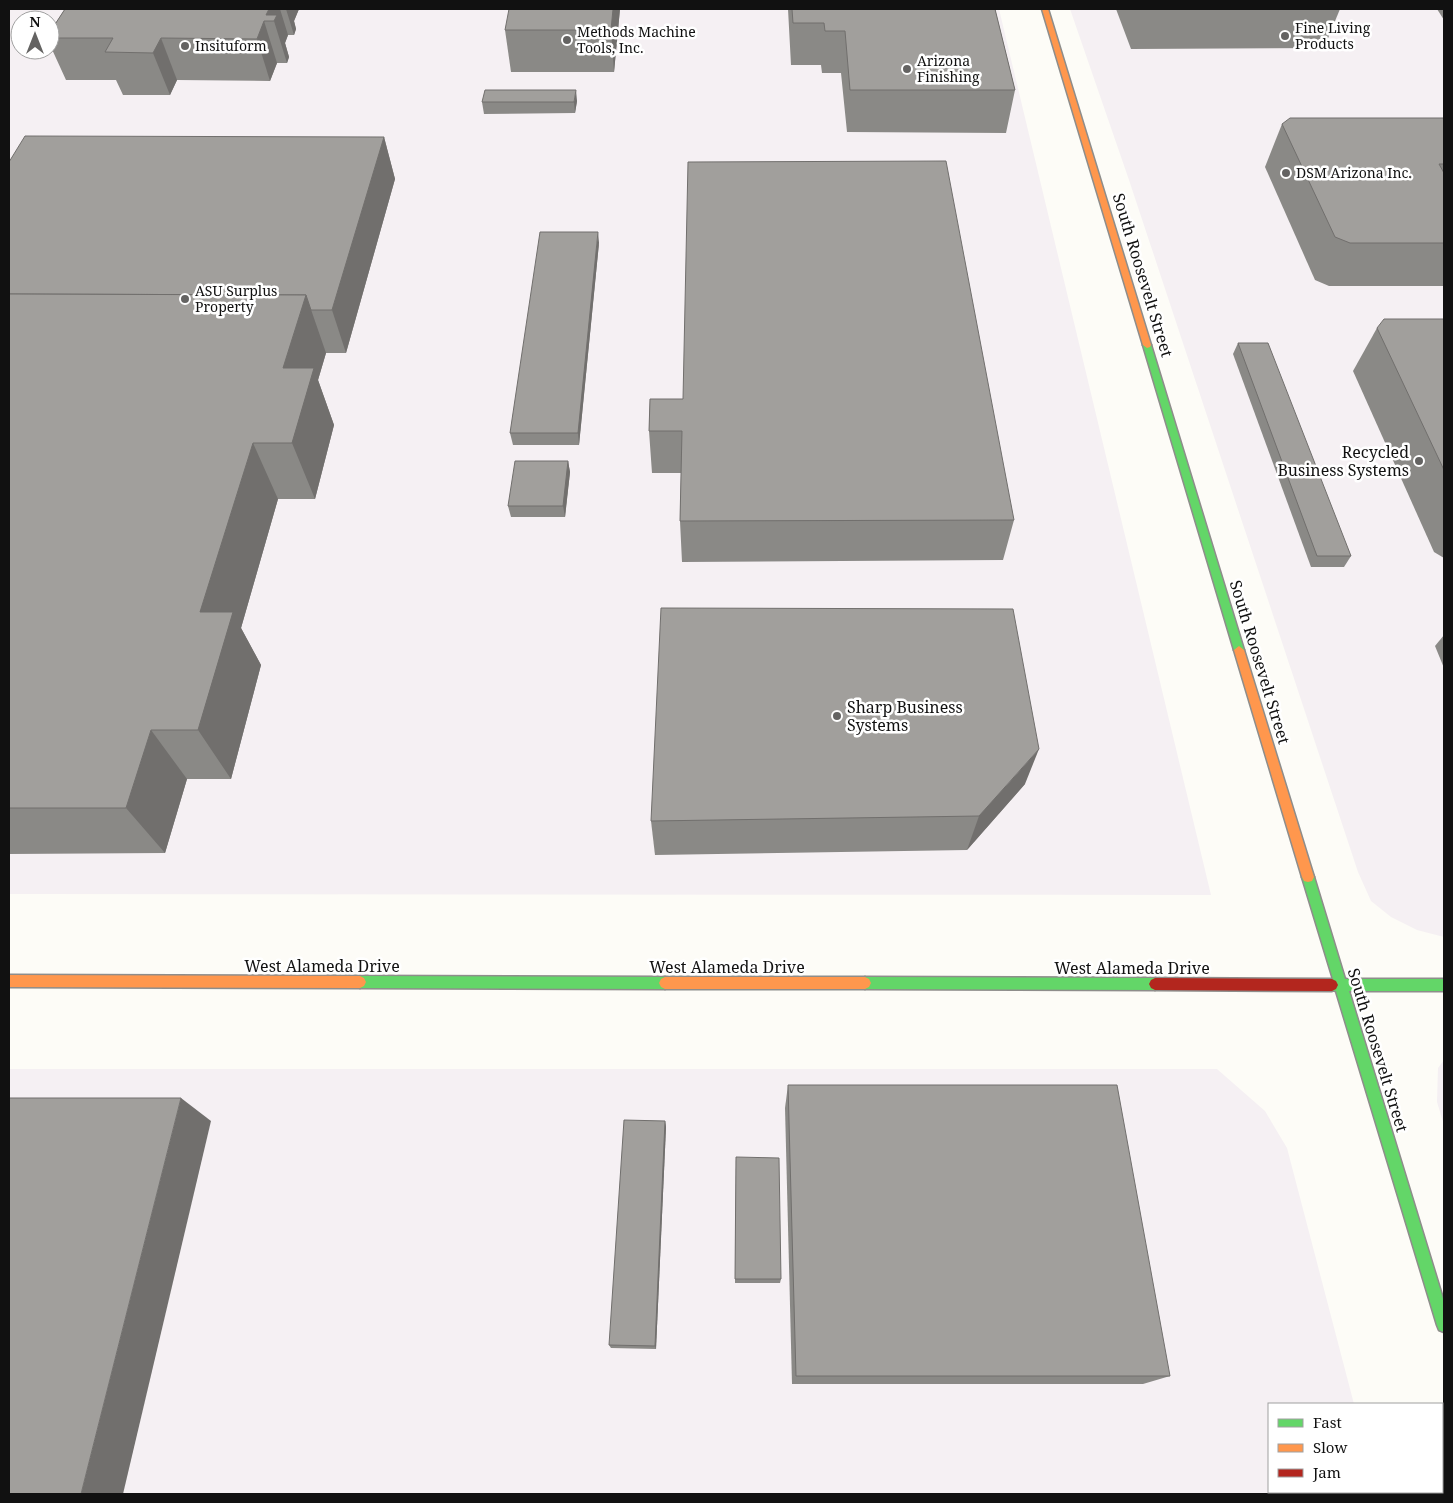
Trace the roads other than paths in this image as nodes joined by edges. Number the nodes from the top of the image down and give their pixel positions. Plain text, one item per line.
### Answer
1 (1045, 9) edge
2 (9, 981) edge
3 (1341, 984) junction
4 (1444, 984) edge
5 (1444, 1325) edge

1 - 3 street, South Roosevelt Street
2 - 3 street, West Alameda Drive
3 - 4 street, West Alameda Drive
3 - 5 street, South Roosevelt Street

